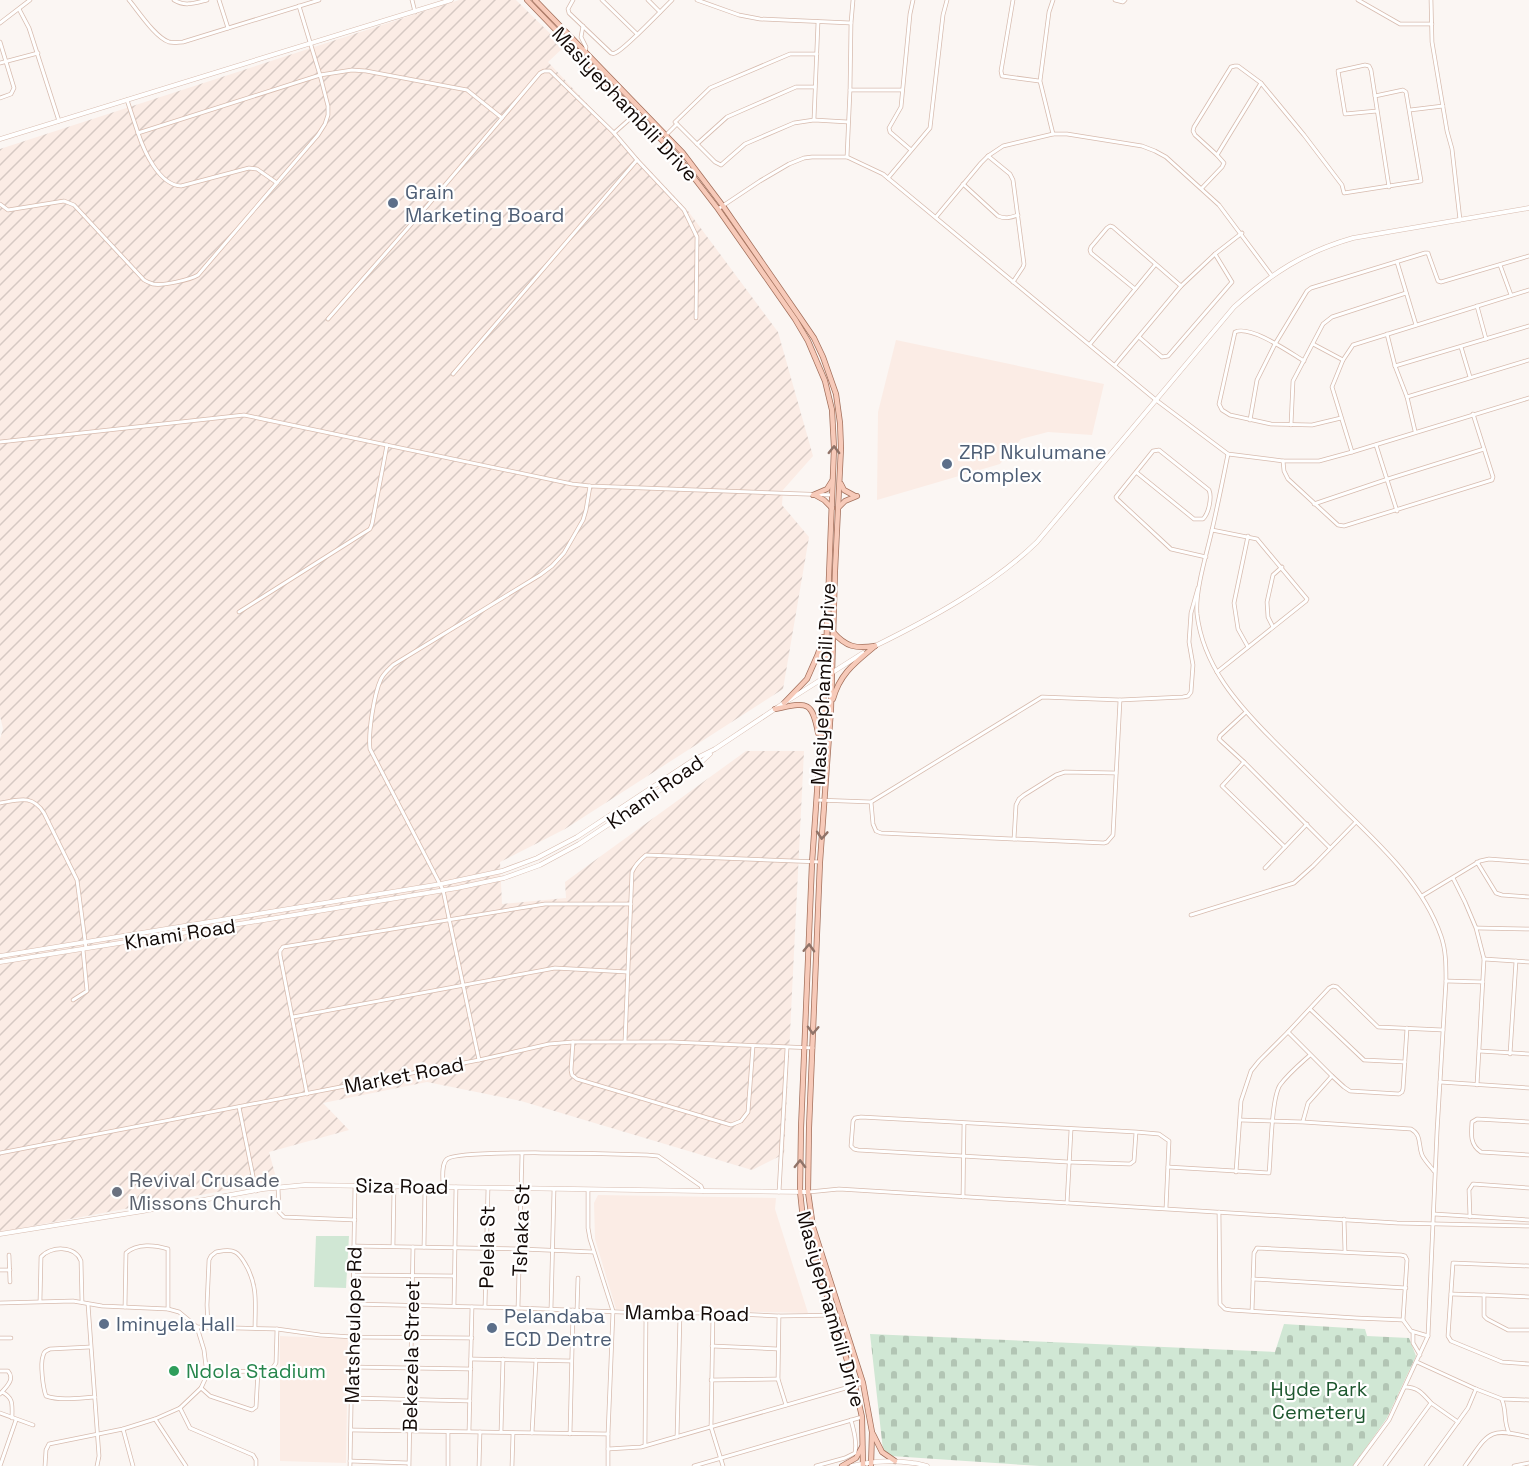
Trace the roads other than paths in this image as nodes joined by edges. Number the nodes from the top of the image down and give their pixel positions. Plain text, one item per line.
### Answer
1 (30, 0) edge
2 (129, 0) edge
3 (174, 0) edge
4 (207, 0) edge
5 (219, 0) edge
6 (319, 0) edge
7 (412, 0) edge
8 (451, 0) edge
9 (527, 0) edge
10 (535, 0) edge
11 (573, 0) edge
12 (602, 0) edge
13 (648, 0) edge
14 (672, 0) edge
15 (697, 0) edge
16 (853, 0) edge
17 (913, 0) edge
18 (946, 0) edge
19 (1012, 0) edge
20 (1053, 0) edge
21 (1115, 0) edge
22 (1125, 0) edge
23 (1358, 0) edge
24 (1431, 0) edge
25 (299, 6) junction
26 (19, 9) junction
27 (415, 12) junction
28 (660, 12) junction
29 (818, 22) junction
30 (0, 23) edge
31 (851, 23) junction
32 (1432, 24) junction
33 (583, 26) junction
34 (228, 28) junction
35 (637, 34) junction
36 (0, 42) edge
37 (310, 44) junction
38 (38, 52) junction
39 (585, 52) junction
40 (817, 54) junction
41 (6, 62) junction
42 (0, 63) edge
43 (320, 75) junction
44 (1040, 81) junction
45 (1261, 82) junction
46 (815, 87) junction
47 (850, 90) junction
48 (903, 90) junction
49 (1375, 96) junction
50 (0, 99) edge
51 (127, 100) junction
52 (1443, 106) junction
53 (641, 109) junction
54 (1410, 110) junction
55 (1377, 111) junction
56 (636, 114) junction
57 (502, 118) junction
58 (814, 120) junction
59 (59, 121) junction
60 (848, 122) junction
61 (677, 124) junction
62 (138, 133) junction
63 (614, 133) junction
64 (1053, 134) junction
65 (666, 135) junction
66 (0, 139) edge
67 (697, 144) junction
68 (911, 150) junction
69 (1217, 155) junction
70 (988, 156) junction
71 (847, 157) junction
72 (637, 160) junction
73 (888, 178) junction
74 (277, 183) junction
75 (963, 184) junction
76 (1389, 187) junction
77 (1202, 188) junction
78 (0, 204) edge
79 (721, 208) junction
80 (1529, 208) edge
81 (1018, 215) junction
82 (936, 218) junction
83 (1460, 220) junction
84 (1242, 233) junction
85 (1215, 254) junction
86 (1529, 256) edge
87 (1397, 262) junction
88 (1155, 265) junction
89 (1500, 265) junction
90 (1272, 276) junction
91 (1013, 282) junction
92 (1181, 286) junction
93 (1135, 289) junction
94 (1529, 290) edge
95 (1406, 293) junction
96 (1511, 296) junction
97 (1477, 306) junction
98 (696, 318) dead end
99 (328, 319) dead end
100 (1416, 325) junction
101 (1529, 326) edge
102 (1387, 334) junction
103 (1138, 337) junction
104 (1486, 339) junction
105 (1090, 344) junction
106 (1275, 344) junction
107 (1313, 344) junction
108 (1461, 347) junction
109 (1343, 360) junction
110 (1529, 360) edge
111 (1304, 361) junction
112 (1115, 365) junction
113 (1395, 366) junction
114 (453, 374) dead end
115 (1470, 377) junction
116 (1407, 397) junction
117 (1529, 398) edge
118 (1156, 400) junction
119 (1473, 414) junction
120 (1341, 418) junction
121 (1250, 420) junction
122 (1291, 425) junction
123 (1415, 432) junction
124 (0, 442) edge
125 (387, 445) junction
126 (1376, 445) junction
127 (1484, 449) junction
128 (1352, 452) junction
129 (1228, 454) junction
130 (1283, 461) junction
131 (1136, 472) junction
132 (833, 479) junction
133 (1388, 479) junction
134 (840, 481) junction
135 (590, 486) junction
136 (814, 495) junction
137 (832, 495) junction
138 (839, 496) junction
139 (1314, 504) junction
140 (832, 508) junction
141 (838, 508) junction
142 (1397, 511) junction
143 (1212, 530) junction
144 (1248, 536) junction
145 (1206, 557) junction
146 (1282, 567) junction
147 (1201, 579) junction
148 (239, 612) dead end
149 (1273, 627) junction
150 (825, 630) junction
151 (833, 632) junction
152 (875, 646) junction
153 (1248, 647) junction
154 (832, 672) junction
155 (1216, 672) junction
156 (825, 677) junction
157 (1120, 700) junction
158 (784, 703) junction
159 (775, 709) junction
160 (831, 709) junction
161 (1246, 712) junction
162 (820, 741) junction
163 (716, 749) junction
164 (1244, 762) junction
165 (1116, 773) junction
166 (817, 800) junction
167 (825, 800) junction
168 (871, 802) junction
169 (0, 803) edge
170 (1356, 822) junction
171 (1306, 824) junction
172 (1014, 839) junction
173 (1285, 847) junction
174 (1331, 848) junction
175 (820, 862) junction
176 (1477, 862) junction
177 (1529, 862) edge
178 (812, 863) junction
179 (1265, 868) dead end
180 (1453, 878) junction
181 (441, 884) junction
182 (443, 890) junction
183 (1422, 896) junction
184 (1529, 897) edge
185 (631, 904) junction
186 (1191, 915) dead end
187 (450, 920) junction
188 (1476, 928) junction
189 (1529, 929) edge
190 (86, 942) junction
191 (85, 949) junction
192 (0, 956) edge
193 (1484, 959) junction
194 (1516, 961) junction
195 (0, 962) edge
196 (1529, 962) edge
197 (627, 972) junction
198 (1446, 981) junction
199 (1483, 982) junction
200 (464, 984) junction
201 (73, 1000) dead end
202 (1310, 1009) junction
203 (293, 1017) junction
204 (1407, 1028) junction
205 (1443, 1030) junction
206 (1288, 1032) junction
207 (625, 1041) junction
208 (573, 1042) junction
209 (753, 1046) junction
210 (786, 1048) junction
211 (805, 1048) junction
212 (813, 1048) junction
213 (1479, 1051) junction
214 (1510, 1053) junction
215 (1529, 1054) edge
216 (1310, 1055) junction
217 (479, 1060) junction
218 (1405, 1062) junction
219 (1332, 1076) junction
220 (1440, 1082) junction
221 (1477, 1085) junction
222 (1529, 1088) edge
223 (307, 1094) junction
224 (239, 1107) junction
225 (1240, 1120) junction
226 (1274, 1120) junction
227 (1303, 1122) junction
228 (1529, 1122) edge
229 (964, 1124) junction
230 (1071, 1129) junction
231 (1136, 1132) junction
232 (0, 1153) edge
233 (522, 1153) junction
234 (1529, 1155) edge
235 (963, 1156) junction
236 (1068, 1162) junction
237 (1168, 1167) junction
238 (1236, 1172) junction
239 (1435, 1172) junction
240 (356, 1185) junction
241 (394, 1186) junction
242 (425, 1186) junction
243 (442, 1186) junction
244 (278, 1187) junction
245 (456, 1187) junction
246 (488, 1188) junction
247 (523, 1188) junction
248 (1529, 1188) edge
249 (554, 1189) junction
250 (588, 1190) junction
251 (256, 1191) junction
252 (703, 1191) junction
253 (800, 1191) junction
254 (779, 1192) junction
255 (807, 1192) junction
256 (963, 1197) junction
257 (1067, 1203) junction
258 (1166, 1208) junction
259 (1220, 1212) junction
260 (1434, 1215) junction
261 (1470, 1217) junction
262 (1344, 1219) junction
263 (355, 1220) junction
264 (1529, 1220) edge
265 (1434, 1224) junction
266 (1529, 1226) edge
267 (0, 1234) edge
268 (354, 1246) junction
269 (393, 1246) junction
270 (413, 1247) junction
271 (424, 1247) junction
272 (455, 1248) junction
273 (486, 1248) junction
274 (521, 1249) junction
275 (553, 1250) junction
276 (594, 1252) junction
277 (1345, 1252) junction
278 (9, 1255) dead end
279 (1529, 1266) edge
280 (0, 1270) edge
281 (9, 1270) junction
282 (354, 1275) junction
283 (413, 1275) junction
284 (454, 1276) junction
285 (578, 1278) dead end
286 (1253, 1279) junction
287 (10, 1282) dead end
288 (1406, 1288) junction
289 (1451, 1294) junction
290 (1484, 1295) junction
291 (1529, 1297) edge
292 (40, 1301) junction
293 (0, 1303) edge
294 (82, 1303) junction
295 (88, 1304) junction
296 (353, 1305) junction
297 (412, 1306) junction
298 (454, 1306) junction
299 (125, 1307) junction
300 (472, 1307) junction
301 (485, 1307) junction
302 (518, 1308) junction
303 (168, 1309) junction
304 (551, 1309) junction
305 (575, 1310) junction
306 (613, 1311) junction
307 (1252, 1312) junction
308 (646, 1313) junction
309 (713, 1313) junction
310 (680, 1314) junction
311 (842, 1315) junction
312 (778, 1316) junction
313 (833, 1316) junction
314 (1404, 1320) junction
315 (197, 1327) junction
316 (208, 1327) junction
317 (255, 1328) junction
318 (277, 1329) junction
319 (1529, 1330) edge
320 (1413, 1332) junction
321 (1428, 1336) junction
322 (353, 1337) junction
323 (411, 1337) junction
324 (0, 1338) edge
325 (11, 1338) dead end
326 (472, 1338) junction
327 (712, 1346) junction
328 (90, 1347) junction
329 (778, 1349) junction
330 (1420, 1354) junction
331 (471, 1359) junction
332 (502, 1359) junction
333 (536, 1360) junction
334 (571, 1361) junction
335 (1417, 1362) junction
336 (1529, 1364) edge
337 (352, 1367) junction
338 (411, 1368) junction
339 (471, 1369) junction
340 (0, 1371) edge
341 (207, 1371) junction
342 (258, 1371) junction
343 (778, 1379) junction
344 (711, 1380) junction
345 (862, 1383) junction
346 (855, 1386) junction
347 (1405, 1386) junction
348 (201, 1388) junction
349 (1476, 1389) junction
350 (1, 1393) edge
351 (95, 1397) junction
352 (351, 1398) junction
353 (410, 1399) junction
354 (1502, 1399) junction
355 (1529, 1400) edge
356 (470, 1401) junction
357 (1431, 1403) junction
358 (786, 1405) junction
359 (180, 1408) junction
360 (0, 1413) edge
361 (862, 1417) junction
362 (14, 1419) junction
363 (156, 1419) junction
364 (851, 1420) junction
365 (1458, 1422) junction
366 (33, 1425) dead end
367 (711, 1427) junction
368 (123, 1429) junction
369 (351, 1430) junction
370 (409, 1431) junction
371 (448, 1432) junction
372 (469, 1432) junction
373 (480, 1432) junction
374 (501, 1432) junction
375 (872, 1432) junction
376 (513, 1433) junction
377 (532, 1433) junction
378 (1509, 1433) junction
379 (570, 1434) junction
380 (608, 1434) junction
381 (98, 1435) junction
382 (677, 1437) junction
383 (1529, 1437) edge
384 (863, 1444) junction
385 (645, 1445) junction
386 (608, 1449) junction
387 (720, 1459) junction
388 (895, 1461) junction
389 (1529, 1463) edge
390 (350, 1464) edge
391 (409, 1464) edge
392 (871, 1464) edge
393 (863, 1465) edge
394 (0, 1466) edge
395 (45, 1466) edge
396 (97, 1466) edge
397 (133, 1466) edge
398 (186, 1466) edge
399 (256, 1466) edge
400 (448, 1466) edge
401 (479, 1466) edge
402 (512, 1466) edge
403 (608, 1466) edge
404 (694, 1466) edge
405 (723, 1466) edge
406 (816, 1466) edge
407 (842, 1466) edge
408 (852, 1466) edge
409 (924, 1466) edge
410 (1355, 1466) edge
411 (1386, 1466) edge
412 (1426, 1466) edge
413 (1465, 1466) edge
414 (1514, 1466) edge

1 - 26 street
2 - 34 street
3 - 4 street
5 - 34 street
6 - 25 street
7 - 27 street
8 - 27 main road
9 - 56 main road, Masiyephambili Drive
10 - 39 main road, Masiyephambili Drive
11 - 33 street
12 - 35 street
13 - 28 street
14 - 28 street
15 - 29 street
16 - 31 street
17 - 48 street
18 - 68 street
19 - 44 street
20 - 44 street
21 - 22 street
23 - 32 street
24 - 32 street
25 - 34 street
25 - 37 street
26 - 30 street
26 - 38 street
27 - 37 main road
28 - 35 street
29 - 31 street
29 - 40 street
31 - 47 street
32 - 52 street
33 - 35 street
33 - 39 street
36 - 41 street
37 - 43 street
37 - 51 main road
38 - 41 street
38 - 59 street
39 - 53 main road, Masiyephambili Drive
40 - 46 street
40 - 61 street
41 - 42 street
41 - 50 street
43 - 57 street
43 - 62 street
43 - 74 street
44 - 64 street
45 - 69 street
45 - 69 street
45 - 76 street
46 - 58 street
46 - 67 street
47 - 48 street
47 - 60 street
48 - 68 street
49 - 54 street
49 - 55 street
49 - 55 street
51 - 59 main road
51 - 62 street
52 - 54 street
52 - 83 street
53 - 56 street
53 - 65 main road, Masiyephambili Drive
54 - 76 street
55 - 76 street
56 - 63 street
56 - 79 main road, Masiyephambili Drive
57 - 63 street
57 - 99 street
58 - 60 street
58 - 67 street
59 - 66 main road
60 - 71 street
61 - 65 street
61 - 67 street
62 - 74 street
63 - 72 street
64 - 70 street
64 - 77 street
65 - 79 main road, Masiyephambili Drive
68 - 73 street
69 - 77 street
70 - 75 street
70 - 81 street
71 - 73 street
71 - 79 street
72 - 98 street
72 - 114 street
73 - 82 street
74 - 78 street
75 - 81 street
75 - 82 street
77 - 84 street
132 -> 79 main road, Masiyephambili Drive
79 - 134 main road, Masiyephambili Drive
80 - 83 main road
81 - 91 street
82 - 91 street
83 - 90 main road
84 - 85 street
84 - 90 street
85 - 92 street
85 - 103 street
86 - 89 street
87 - 89 street
87 - 95 street
87 - 106 street
88 - 92 street
88 - 93 street
88 - 93 street
89 - 96 street
90 - 118 main road
91 - 105 street
92 - 103 street
93 - 105 street
94 - 96 street
95 - 100 street
95 - 107 street
96 - 97 street
97 - 100 street
97 - 104 street
100 - 102 street
101 - 104 street
102 - 109 street
102 - 113 street
103 - 112 street
104 - 108 street
105 - 112 street
106 - 111 street
106 - 121 street
106 - 121 street
107 - 109 street
107 - 111 street
108 - 113 street
108 - 115 street
109 - 120 street
110 - 115 street
111 - 122 street
112 - 118 street
113 - 116 street
115 - 116 street
116 - 123 street
117 - 119 street
118 - 129 street
118 - 152 main road
119 - 123 street
119 - 127 street
120 - 122 street
120 - 128 street
121 - 122 street
123 - 126 street
124 - 125 street
125 - 135 street
125 - 148 street
126 - 128 street
126 - 133 street
127 - 133 street
127 - 142 street
128 - 130 street
129 - 130 street
129 - 143 street
130 - 139 street
131 - 131 street
131 - 145 street
132 - 136 main road
132 - 137 main road, Masiyephambili Drive
133 - 139 street
133 - 142 street
134 - 138 main road, Masiyephambili Drive
134 - 141 main road
135 - 136 street
135 - 181 street
136 - 137 street
136 - 140 main road
137 - 138 street
137 - 140 main road, Masiyephambili Drive
138 - 141 main road, Masiyephambili Drive
139 - 142 street
140 - 150 main road, Masiyephambili Drive
141 - 151 main road, Masiyephambili Drive
143 - 144 street
143 - 145 street
144 - 146 street
144 - 153 street
145 - 147 street
146 - 149 street
146 - 149 street
147 - 155 street
147 - 157 street
149 - 153 street
150 - 156 main road, Masiyephambili Drive
150 - 158 main road
151 - 152 main road
151 - 154 main road, Masiyephambili Drive
152 - 154 main road
152 - 160 main road
153 - 155 street
154 - 156 main road
154 - 160 main road, Masiyephambili Drive
155 - 161 street
156 - 158 main road
156 - 162 main road, Masiyephambili Drive
157 - 165 street
157 - 168 street
158 - 159 main road
159 - 162 main road
159 - 163 main road
160 - 167 main road, Masiyephambili Drive
161 - 164 street
161 - 170 street
162 - 166 main road, Masiyephambili Drive
163 - 181 main road, Khami Road
163 - 182 main road, Khami Road
164 - 171 street
164 - 173 street
165 - 172 street
165 - 172 street
166 - 167 street
166 - 178 main road, Masiyephambili Drive
167 - 168 street
167 -> 175 main road, Masiyephambili Drive
168 - 172 street
169 - 190 street
170 - 174 street
170 - 183 street
171 - 173 street
171 - 174 street
173 - 179 street
174 - 186 street
175 - 178 street
175 -> 212 main road, Masiyephambili Drive
176 - 177 street
176 - 180 street
176 - 184 street
178 - 185 street
211 -> 178 main road, Masiyephambili Drive
180 - 183 street
180 - 188 street
181 - 182 street
181 - 190 main road, Khami Road
182 - 187 street
182 - 191 main road, Khami Road
183 - 198 street
185 - 187 street
185 - 197 street
187 - 200 street
187 - 203 street
188 - 189 street
188 - 193 street
190 - 191 street
190 - 192 main road, Khami Road
191 - 195 main road, Khami Road
191 - 201 street
193 - 194 street
193 - 199 street
194 - 196 street
194 - 214 street
197 - 200 street
197 - 207 street
198 - 199 street
198 - 205 street
199 - 213 street
200 - 203 street
200 - 217 street
202 - 204 street
202 - 206 street
202 - 218 street
203 - 223 street
204 - 205 street
204 - 218 street
205 - 220 street
206 - 216 street
206 - 225 street
207 - 208 street, Market Road
207 - 209 street, Market Road
208 - 209 street
208 - 217 street, Market Road
209 - 210 street, Market Road
210 - 211 street, Market Road
210 - 254 street
211 - 212 street, Market Road
253 -> 211 main road, Masiyephambili Drive
212 - 255 main road, Masiyephambili Drive
213 - 214 street
213 - 221 street
214 - 215 street
216 - 219 street
216 - 226 street
217 - 223 street, Market Road
218 - 219 street
219 - 227 street
220 - 221 street
220 - 239 street
221 - 222 street
223 - 224 street, Market Road
224 - 232 street, Market Road
224 - 251 street
225 - 226 street
225 - 238 street
226 - 227 street
226 - 238 street
227 - 239 street
228 - 234 street
229 - 230 street
229 - 235 street
229 - 235 street
230 - 231 street
230 - 236 street
231 - 236 street
231 - 237 street
233 - 243 street
233 - 247 street, Tshaka St
233 - 252 street
235 - 236 street
235 - 256 street
236 - 257 street
237 - 238 street
237 - 258 street
239 - 260 street
240 - 241 main road, Siza Road
240 - 244 main road, Siza Road
240 - 263 street, Matsheulope Rd
241 - 242 main road, Siza Road
241 - 269 street
242 - 243 main road, Siza Road
242 - 271 street
243 - 245 main road, Siza Road
244 - 251 main road, Siza Road
244 - 263 street
245 - 246 main road, Siza Road
245 - 272 street
246 - 247 main road, Siza Road
246 - 273 street, Pelela St
247 - 249 main road, Siza Road
247 - 274 street, Tshaka St
248 - 261 street
249 - 250 main road, Siza Road
249 - 275 street
250 - 252 main road, Siza Road
250 - 276 street
251 - 267 main road, Siza Road
252 - 254 main road, Siza Road
253 - 254 main road, Siza Road
253 - 255 main road, Siza Road
253 - 313 main road, Masiyephambili Drive
255 - 256 street
255 - 311 main road, Masiyephambili Drive
256 - 257 street
257 - 258 street
258 - 259 street
259 - 262 street
259 - 307 street
260 - 261 street
260 - 265 street
261 - 264 street
262 - 265 street
262 - 277 street
263 - 268 street, Matsheulope Rd
265 - 266 street
265 - 321 street
268 - 269 street
268 - 282 street, Matsheulope Rd
269 - 270 street
270 - 271 street
270 - 283 street, Bekezela Street
271 - 272 street
272 - 273 street
272 - 284 street
273 - 274 street
273 - 301 street, Pelela St
274 - 275 street
274 - 302 street, Tshaka St
275 - 276 street
275 - 304 street
276 - 306 street
277 - 286 street
277 - 288 street
278 - 281 street
279 - 289 street
280 - 281 street
281 - 287 street
282 - 283 street
282 - 296 street, Matsheulope Rd
283 - 284 street
283 - 297 street, Bekezela Street
284 - 298 street
285 - 305 street
286 - 288 street
286 - 307 street
288 - 314 street
289 - 290 street
289 - 336 street
290 - 291 street
290 - 319 street
292 - 293 street
292 - 294 street
292 - 294 street
294 - 295 street
295 - 299 street
295 - 328 street
296 - 297 street, Mamba Road
296 - 322 street, Matsheulope Rd
297 - 298 street, Mamba Road
297 - 323 street, Bekezela Street
298 - 300 street, Mamba Road
299 - 303 street
299 - 303 street
300 - 301 street, Mamba Road
300 - 326 street
301 - 302 street, Mamba Road
302 - 304 street, Mamba Road
303 - 315 street
304 - 305 street, Mamba Road
305 - 306 street, Mamba Road
305 - 334 street
306 - 308 street, Mamba Road
306 - 380 street
307 - 314 street
308 - 310 street, Mamba Road
308 - 385 street
309 - 310 street, Mamba Road
309 - 312 street, Mamba Road
309 - 327 street
310 - 382 street
311 - 313 street, Mamba Road
311 - 345 main road, Masiyephambili Drive
312 - 313 street, Mamba Road
312 - 329 street
313 - 346 main road, Masiyephambili Drive
314 - 320 street
315 - 316 street
315 - 341 street
316 - 317 street
316 - 317 street
317 - 318 street
318 - 322 street
318 - 342 street
320 - 321 street
320 - 330 street
321 - 330 street
322 - 323 street
322 - 337 street, Matsheulope Rd
323 - 326 street
323 - 338 street, Bekezela Street
324 - 325 street
326 - 331 street
327 - 329 street
327 - 344 street
328 - 351 street
328 - 351 street
329 - 343 street
330 - 335 street
331 - 332 street
331 - 339 street
332 - 333 street
332 - 374 street
333 - 334 street
333 - 377 street
334 - 379 street
335 - 347 street
335 - 349 street
337 - 338 street
337 - 352 street, Matsheulope Rd
338 - 339 street
338 - 353 street, Bekezela Street
339 - 356 street
340 - 350 street
341 - 342 street
341 - 348 street
342 - 348 street
343 - 344 street
343 - 358 street
344 - 367 street
345 - 346 street
345 - 375 main road, Masiyephambili Drive
346 - 358 street
346 - 361 main road, Masiyephambili Drive
347 - 357 street
347 - 410 street
348 - 359 street
349 - 354 street
349 - 365 street
350 - 362 street
351 - 381 street
352 - 353 street
352 - 369 street, Matsheulope Rd
353 - 356 street
353 - 370 street, Bekezela Street
354 - 355 street
354 - 378 street
356 - 372 street
357 - 365 street
357 - 411 street
358 - 367 street
359 - 363 street
359 - 399 street
360 - 362 street
361 - 364 street
361 - 384 main road, Masiyephambili Drive
362 - 366 street
362 - 394 street
363 - 368 street
363 - 398 street
364 - 387 street
364 - 406 street
365 - 412 street
367 - 382 street
367 - 387 street
368 - 381 street
368 - 397 street
369 - 370 street
369 - 390 street, Matsheulope Rd
370 - 371 street
370 - 391 street, Bekezela Street
371 - 372 street
371 - 400 street
372 - 373 street
373 - 374 street
373 - 401 street
374 - 376 street
375 - 388 main road
375 - 392 main road, Masiyephambili Drive
376 - 377 street
376 - 402 street
377 - 379 street
378 - 383 street
378 - 413 street
379 - 380 street
380 - 386 street
381 - 395 street
381 - 396 street
382 - 385 street
384 - 393 main road, Masiyephambili Drive
384 - 407 main road
385 - 386 street
386 - 403 street
387 - 404 street
387 - 405 street
388 - 392 main road
388 - 409 main road
389 - 414 street
390 - 391 street
392 - 393 main road
393 - 408 main road

